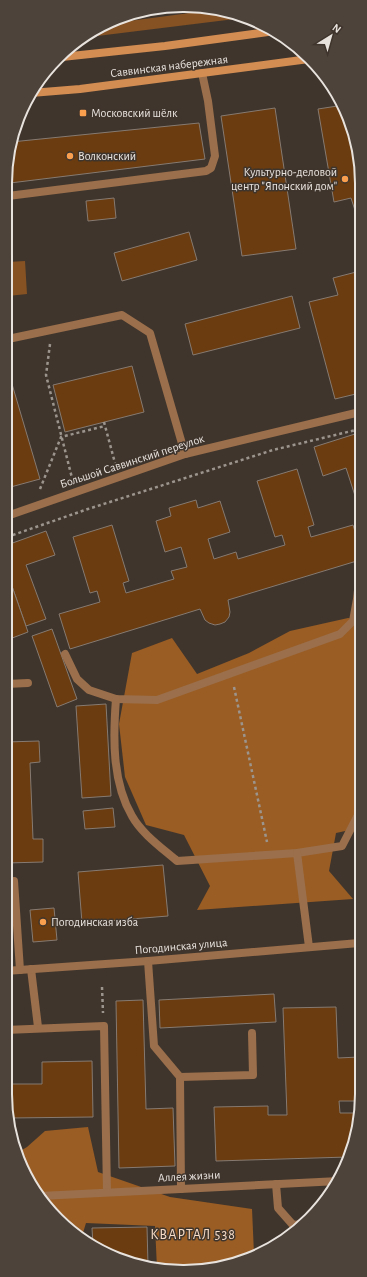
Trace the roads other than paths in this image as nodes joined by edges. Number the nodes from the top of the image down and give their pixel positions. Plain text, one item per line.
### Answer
1 (264, 32) edge
2 (69, 56) edge
3 (303, 60) edge
4 (202, 73) junction
5 (38, 93) edge
6 (12, 195) edge
7 (12, 338) edge
8 (355, 413) edge
9 (184, 454) junction
10 (12, 514) edge
11 (355, 612) edge
12 (64, 654) dead end
13 (28, 683) dead end
14 (12, 684) edge
15 (116, 699) junction
16 (355, 821) edge
17 (297, 853) junction
18 (14, 881) dead end
19 (355, 943) edge
20 (309, 948) junction
21 (148, 961) junction
22 (31, 969) junction
23 (20, 970) junction
24 (12, 971) edge
25 (38, 1027) junction
26 (12, 1029) edge
27 (252, 1033) dead end
28 (180, 1076) junction
29 (331, 1181) edge
30 (276, 1184) junction
31 (181, 1189) junction
32 (107, 1192) junction
33 (45, 1196) edge
34 (294, 1225) edge

1 - 2 main road, Саввинская набережная
3 - 4 main road, Саввинская набережная
4 - 5 main road, Саввинская набережная
4 - 6 street
7 - 9 street
8 - 9 street, Большой Саввинский переулок
9 - 10 street, Большой Саввинский переулок
11 - 15 street
12 - 15 street
13 - 14 street
15 - 17 street
16 - 17 street
17 - 20 street
18 - 23 street
19 - 20 street, Погодинская улица
20 - 21 street, Погодинская улица
21 - 22 street, Погодинская улица
21 - 28 street
22 - 23 street, Погодинская улица
22 - 25 street
23 - 24 street, Погодинская улица
25 - 26 street
25 - 32 street
27 - 28 street
28 - 31 street
29 - 30 street, Аллея жизни
30 - 31 street, Аллея жизни
30 - 34 street
31 - 32 street, Аллея жизни
32 - 33 street, Аллея жизни

